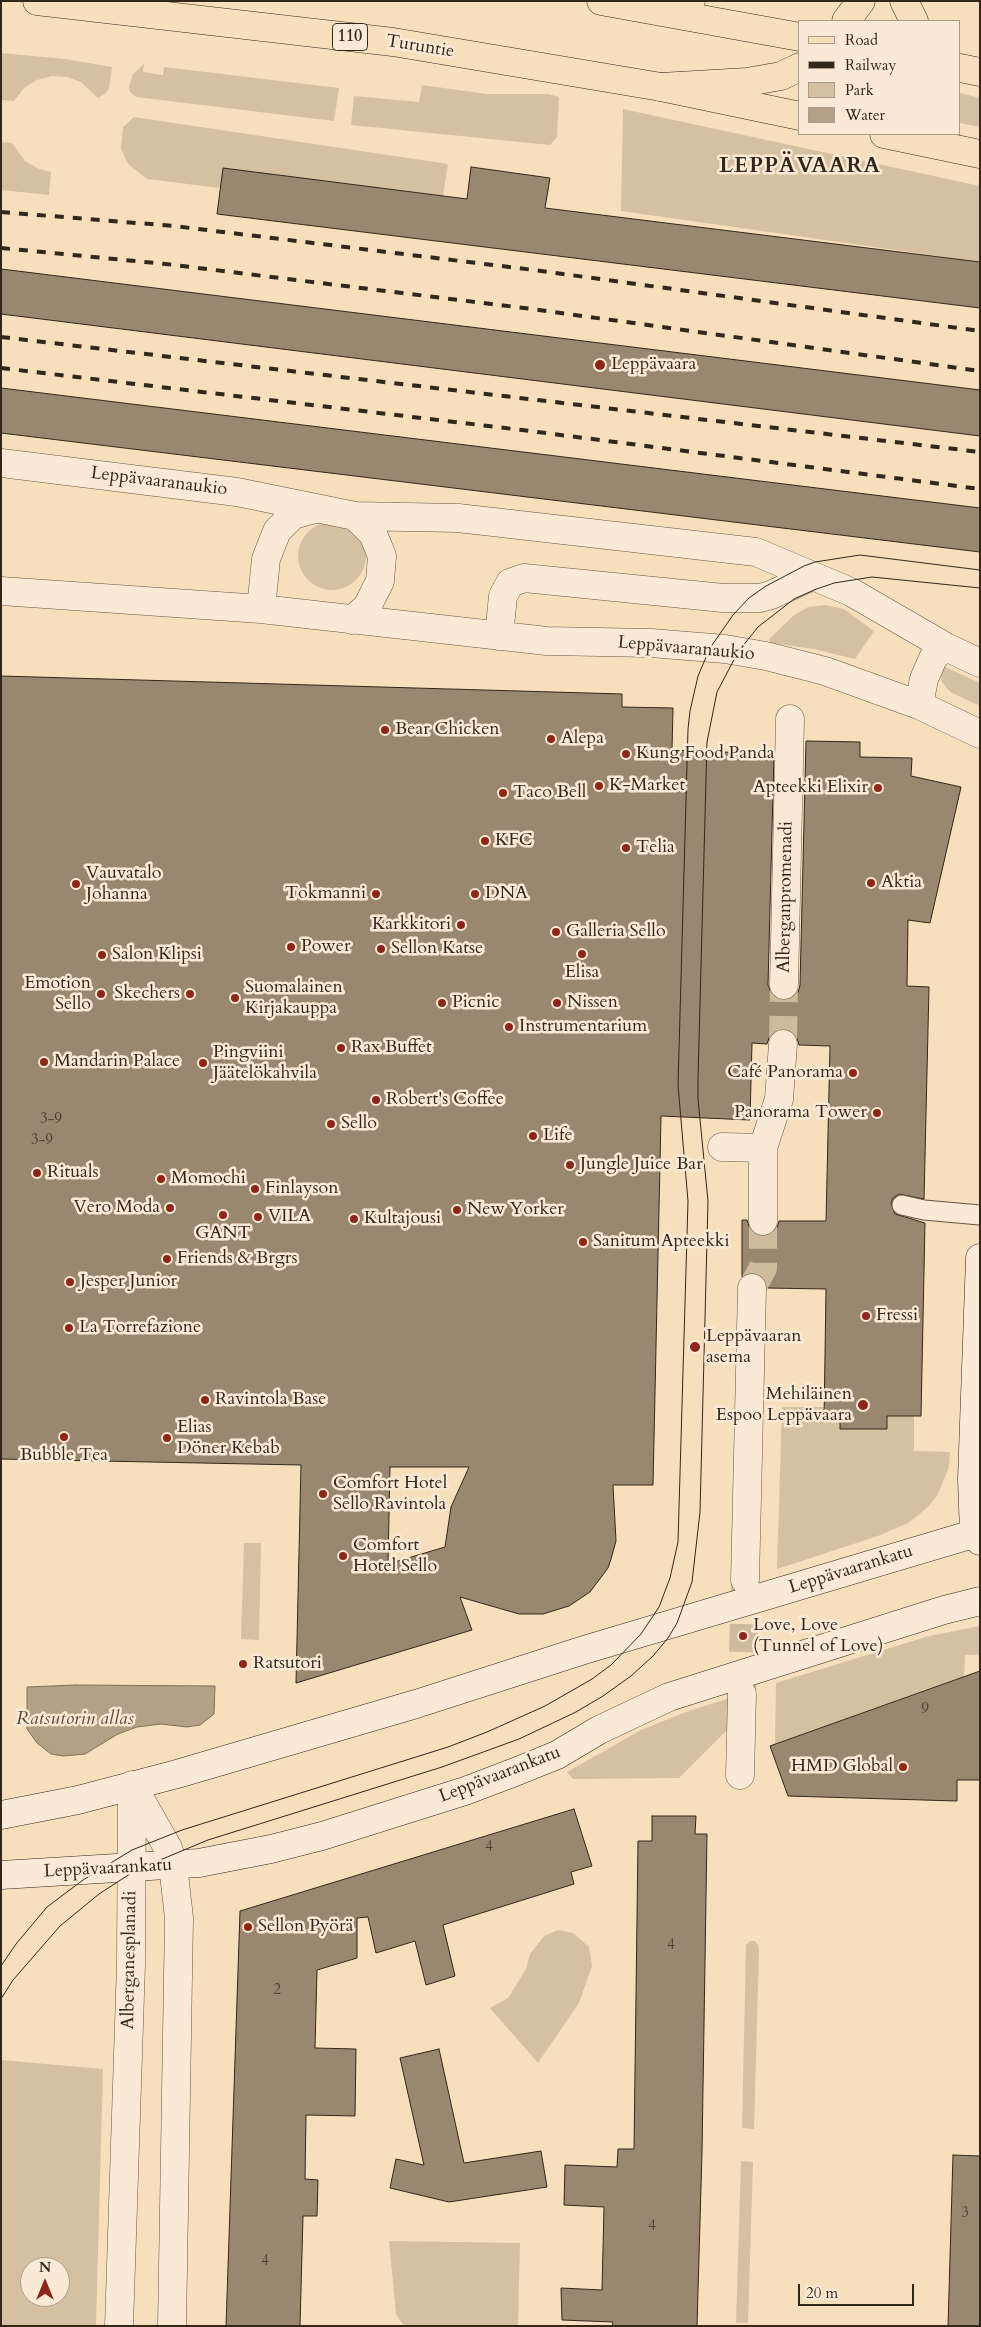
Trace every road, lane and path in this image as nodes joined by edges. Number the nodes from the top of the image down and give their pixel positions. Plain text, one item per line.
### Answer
1 (37, 1) edge
2 (601, 1) edge
3 (691, 1) edge
4 (861, 1) edge
5 (904, 1) edge
6 (636, 6) junction
7 (847, 20) edge
8 (914, 20) edge
9 (798, 37) edge
10 (798, 68) edge
11 (961, 68) edge
12 (980, 72) edge
13 (661, 86) junction
14 (798, 116) edge
15 (889, 135) edge
16 (980, 154) edge
17 (1, 463) edge
18 (315, 509) junction
19 (355, 516) junction
20 (812, 576) junction
21 (1, 591) edge
22 (261, 609) junction
23 (352, 620) junction
24 (499, 636) junction
25 (946, 647) junction
26 (980, 663) edge
27 (919, 705) junction
28 (790, 719) dead end
29 (980, 734) edge
30 (784, 985) tunnel mouth
31 (783, 1044) tunnel mouth
32 (722, 1147) dead end
33 (763, 1148) junction
34 (902, 1205) dead end
35 (980, 1215) edge
36 (763, 1221) tunnel mouth
37 (980, 1258) edge
38 (752, 1288) tunnel mouth
39 (978, 1535) edge
40 (745, 1580) tunnel mouth
41 (980, 1601) edge
42 (742, 1694) tunnel mouth
43 (740, 1775) dead end
44 (132, 1785) junction
45 (1, 1815) edge
46 (173, 1865) junction
47 (132, 1868) junction
48 (1, 1874) edge
49 (119, 2326) edge
50 (172, 2326) edge

1 - 13 main road, Turuntie / 110
2 - 6 main road
3 - 6 main road
4 - 7 main road
5 - 8 main road
6 - 9 main road
10 - 13 main road
11 - 12 main road
13 - 14 main road, Turuntie / 110
15 - 16 main road
17 - 18 street, Leppävaaranaukio
18 - 19 street, Leppävaaranaukio
18 - 22 street, Leppävaaranaukio
19 - 20 street, Leppävaaranaukio
19 - 23 street
20 - 24 street
20 - 25 street, Leppävaaranaukio
21 - 22 street, Leppävaaranaukio
22 - 23 street, Leppävaaranaukio
23 - 24 street, Leppävaaranaukio
24 - 27 street, Leppävaaranaukio
25 - 26 street, Leppävaaranaukio
25 - 27 street
27 - 29 street, Leppävaaranaukio
28 - 30 street, Alberganpromenadi
31 - 33 street
32 - 33 street
33 - 36 street
34 - 35 lane
37 - 39 street
38 - 40 street
39 - 44 street, Leppävaarankatu
41 - 46 street, Leppävaarankatu
42 - 43 street
44 - 45 street, Leppävaarankatu
44 - 46 street
44 - 47 street, Alberganesplanadi
46 - 47 street, Leppävaarankatu
46 - 50 street
47 - 48 street, Leppävaarankatu
47 - 49 street, Alberganesplanadi

